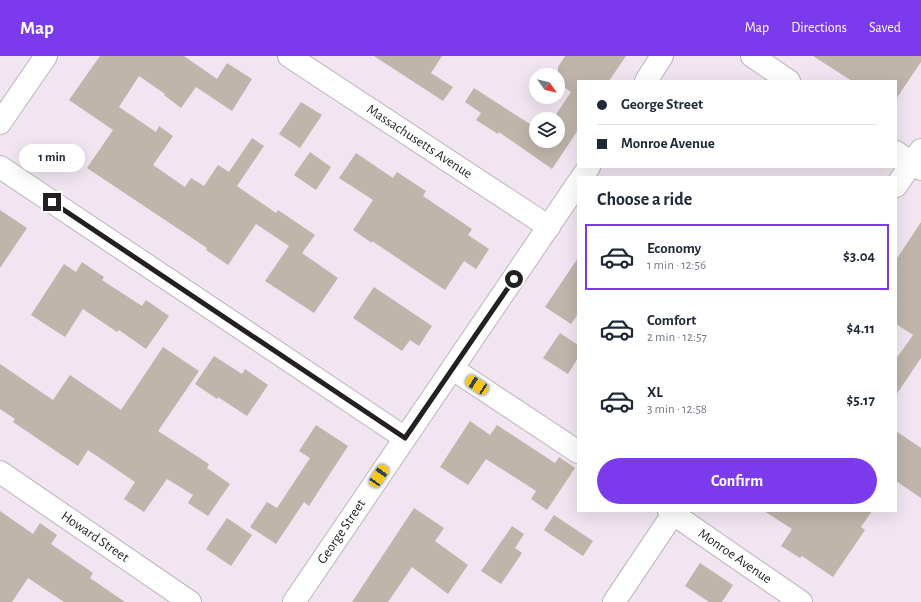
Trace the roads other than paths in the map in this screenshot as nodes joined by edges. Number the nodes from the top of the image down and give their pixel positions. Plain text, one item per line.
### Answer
1 (46, 56) edge
2 (289, 56) edge
3 (662, 56) edge
4 (752, 56) edge
5 (647, 80) edge
6 (788, 80) edge
7 (0, 123) edge
8 (913, 158) edge
9 (0, 167) edge
10 (577, 184) edge
11 (897, 184) edge
12 (548, 227) junction
13 (453, 369) junction
14 (405, 438) junction
15 (577, 451) edge
16 (0, 472) edge
17 (672, 512) edge
18 (190, 602) edge
19 (294, 602) edge
20 (614, 602) edge
21 (801, 602) edge

1 - 7 street
2 - 12 street, Massachusetts Avenue
3 - 5 street
4 - 6 street
8 - 11 street
9 - 14 street
10 - 12 street, George Street
12 - 13 street, George Street
13 - 14 street, George Street
13 - 15 street
14 - 19 street, George Street
16 - 18 street, Howard Street
17 - 20 street
17 - 21 street, Monroe Avenue

